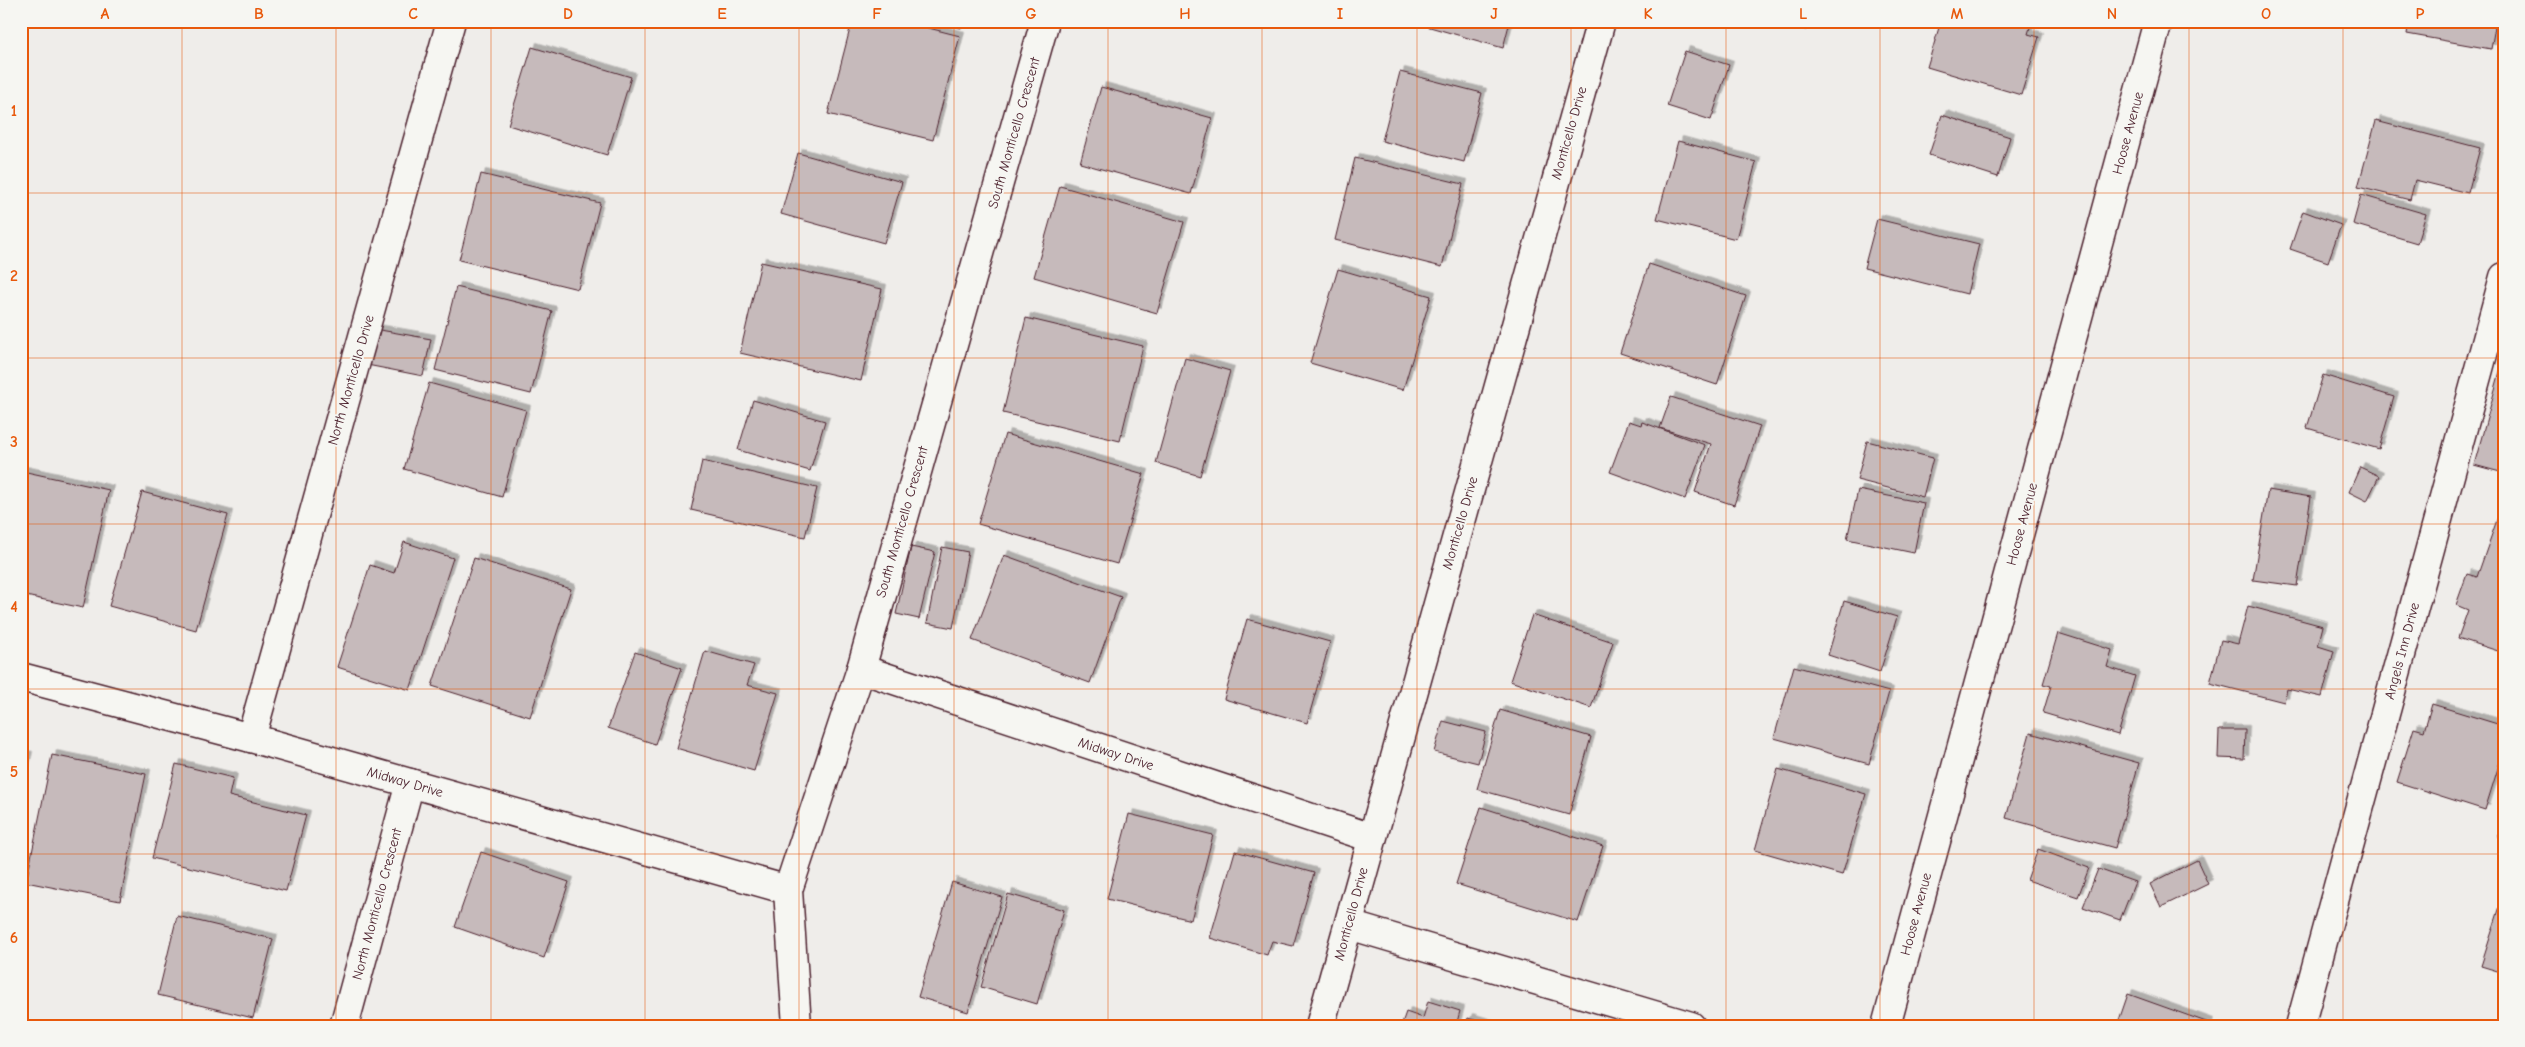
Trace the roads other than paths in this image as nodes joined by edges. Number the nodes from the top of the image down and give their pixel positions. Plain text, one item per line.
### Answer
1 (451, 21) edge
2 (1045, 21) edge
3 (1601, 21) edge
4 (2158, 21) edge
5 (2504, 277) edge
6 (861, 669) junction
7 (21, 677) edge
8 (250, 738) junction
9 (410, 783) junction
10 (1372, 838) junction
11 (788, 890) junction
12 (1349, 926) junction
13 (344, 1026) edge
14 (797, 1026) edge
15 (1320, 1026) edge
16 (1691, 1026) edge
17 (1886, 1026) edge
18 (2300, 1026) edge

1 - 8 street, North Monticello Drive
2 - 6 street, South Monticello Crescent
3 - 10 street, Monticello Drive
4 - 17 street, Hoose Avenue
5 - 18 street, Angels Inn Drive
6 - 10 street, Midway Drive
6 - 11 street, South Monticello Crescent
7 - 8 street, Midway Drive
8 - 9 street, Midway Drive
9 - 11 street, Midway Drive
9 - 13 street, North Monticello Crescent
10 - 12 street, Monticello Drive
11 - 14 street, South Monticello Crescent
12 - 15 street, Monticello Drive
12 - 16 street

